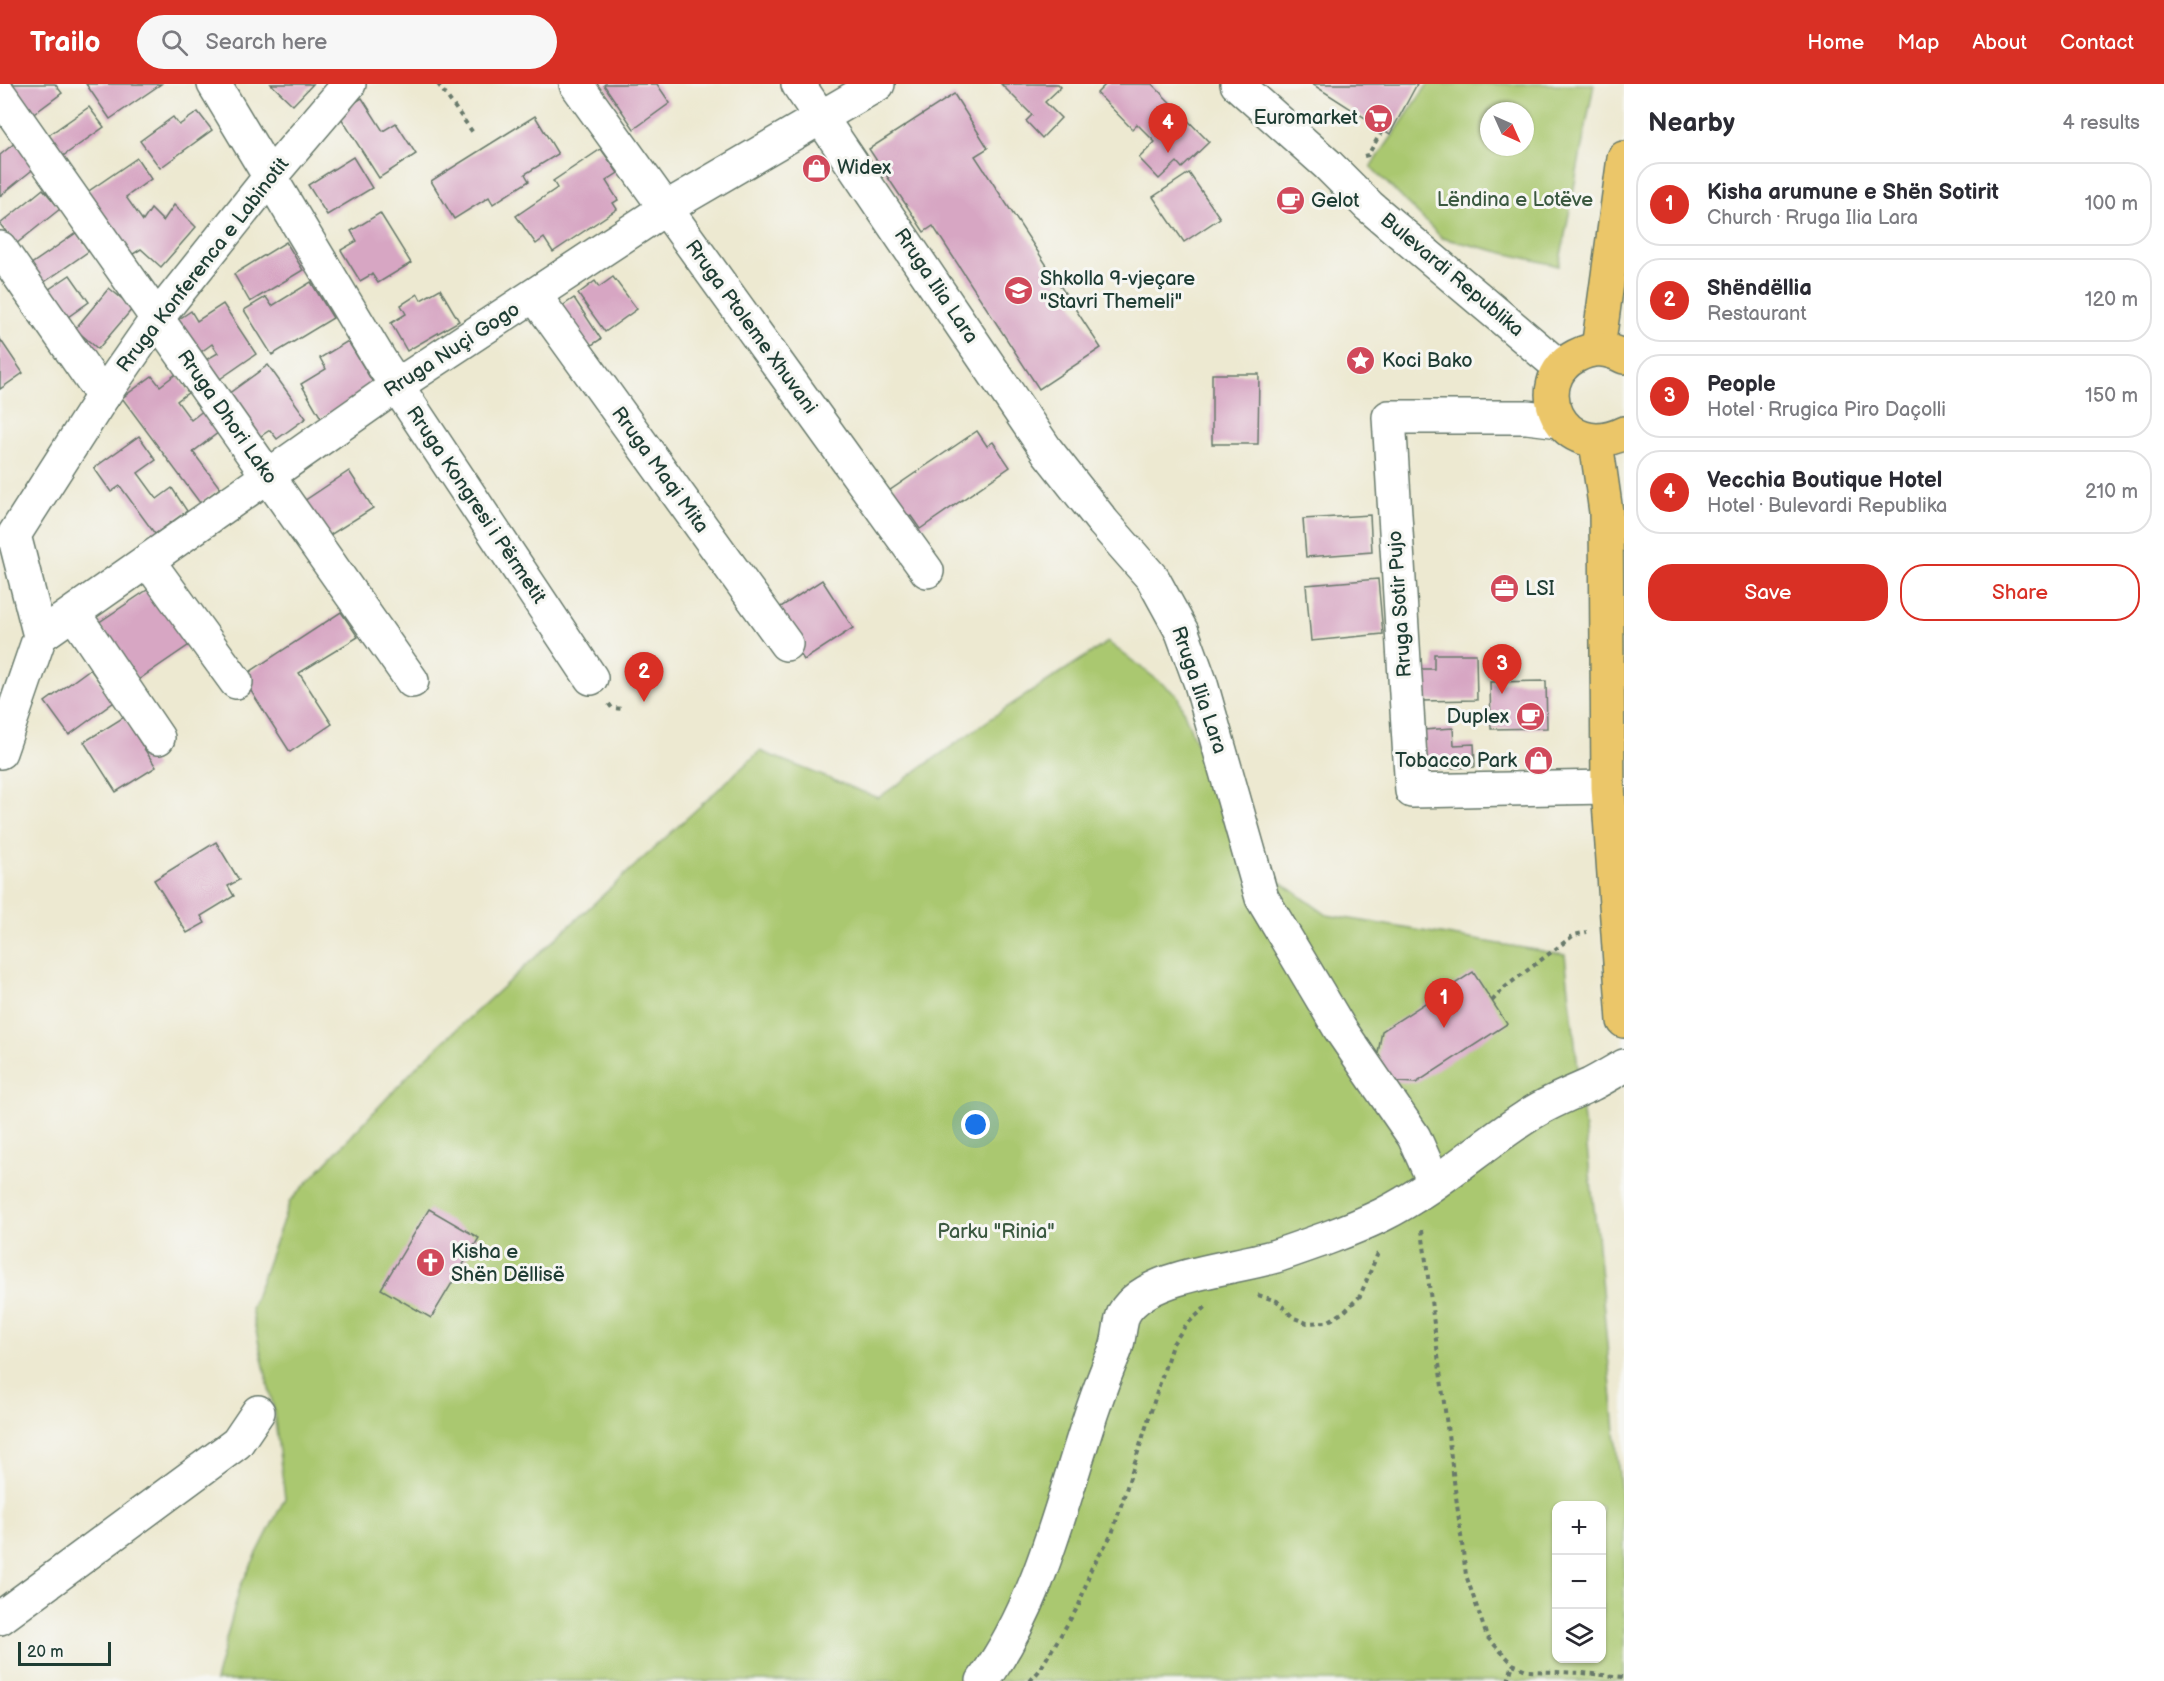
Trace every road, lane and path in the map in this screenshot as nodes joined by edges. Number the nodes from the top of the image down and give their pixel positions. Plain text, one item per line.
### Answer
1 (214, 84) edge
2 (349, 84) edge
3 (438, 84) edge
4 (576, 84) edge
5 (798, 84) edge
6 (878, 84) edge
7 (1237, 84) edge
8 (0, 95) edge
9 (821, 117) junction
10 (1383, 129) dead end
11 (474, 134) dead end
12 (1368, 155) dead end
13 (1624, 158) edge
14 (270, 178) junction
15 (666, 208) junction
16 (0, 248) edge
17 (535, 296) junction
18 (158, 317) junction
19 (1611, 353) edge
20 (1561, 368) junction
21 (396, 386) junction
22 (103, 396) junction
23 (1560, 421) junction
24 (1610, 437) edge
25 (269, 477) junction
26 (7, 532) edge
27 (148, 561) junction
28 (927, 571) dead end
29 (74, 614) junction
30 (40, 636) junction
31 (786, 644) dead end
32 (591, 678) dead end
33 (412, 681) dead end
34 (236, 682) dead end
35 (158, 738) dead end
36 (0, 752) edge
37 (1608, 787) junction
38 (1617, 924) junction
39 (1492, 1001) dead end
40 (1624, 1022) edge
41 (1624, 1066) edge
42 (1434, 1182) junction
43 (1379, 1250) dead end
44 (1251, 1292) dead end
45 (1217, 1300) dead end
46 (258, 1412) dead end
47 (0, 1618) edge
48 (1513, 1664) junction
49 (1624, 1677) edge
50 (983, 1681) edge
51 (1030, 1681) edge
52 (1508, 1681) edge

1 - 14 street, Rruga Kongresi i Përmetit
2 - 14 street, Rruga Konferenca e Labinotit
3 - 11 path
4 - 15 street, Rruga Ptoleme Xhuvani
5 - 9 street, Rruga Ilia Lara
6 - 9 street, Rruga Nuçi Gogo
7 - 20 street, Bulevardi Republika
8 - 18 street, Rruga Dhori Lako
9 - 15 street, Rruga Nuçi Gogo
9 - 42 street, Rruga Ilia Lara
10 - 12 path
13 - 19 main road
14 - 18 street, Rruga Konferenca e Labinotit
14 - 21 street, Rruga Kongresi i Përmetit
15 - 17 street, Rruga Nuçi Gogo
15 - 28 street, Rruga Ptoleme Xhuvani
16 - 22 street
17 - 21 street, Rruga Nuçi Gogo
17 - 31 street, Rruga Maqi Mita
18 - 22 street, Rruga Konferenca e Labinotit
18 - 25 street, Rruga Dhori Lako
19 - 20 main road
20 - 23 main road
21 - 25 street, Rruga Nuçi Gogo
21 - 32 street, Rruga Kongresi i Përmetit
22 - 26 street, Rruga Konferenca e Labinotit
23 - 24 main road
23 - 37 street, Rruga Sotir Pujo
24 - 37 main road
25 - 27 street, Rruga Nuçi Gogo
25 - 33 street, Rruga Dhori Lako
26 - 30 street, Rruga Konferenca e Labinotit
27 - 29 street, Rruga Nuçi Gogo
27 - 34 street
29 - 30 street, Rruga Nuçi Gogo
29 - 35 street
30 - 36 street
37 - 38 main road
38 - 39 path
38 - 40 main road
41 - 42 street
42 - 48 path
42 - 50 street
43 - 44 path
45 - 51 path
46 - 47 street
48 - 49 path
48 - 52 path

